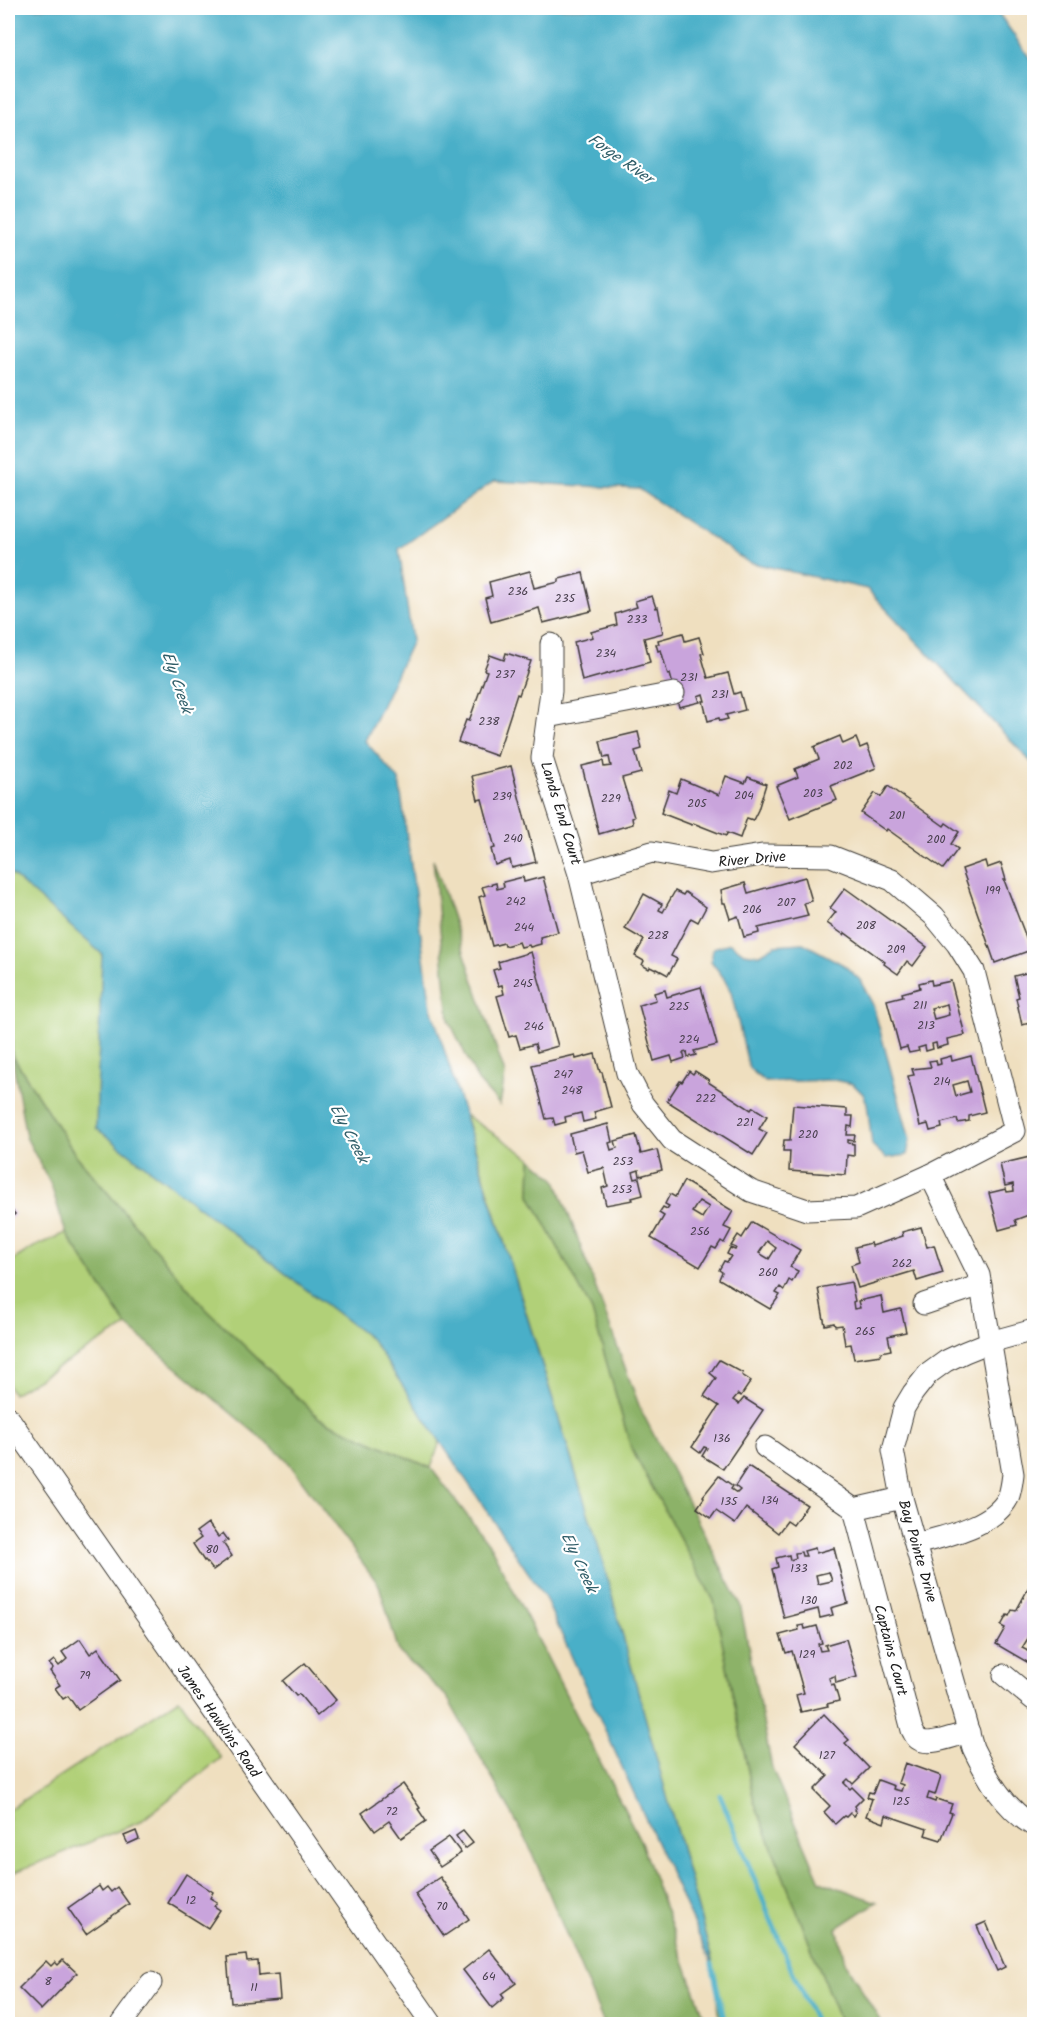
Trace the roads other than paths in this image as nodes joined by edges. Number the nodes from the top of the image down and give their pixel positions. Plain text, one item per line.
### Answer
1 (551, 644) dead end
2 (674, 693) dead end
3 (548, 717) junction
4 (579, 874) junction
5 (930, 1175) junction
6 (981, 1284) junction
7 (924, 1304) dead end
8 (1035, 1330) edge
9 (990, 1342) junction
10 (8, 1417) edge
11 (765, 1447) dead end
12 (902, 1498) junction
13 (854, 1509) junction
14 (916, 1544) junction
15 (1004, 1675) dead end
16 (1035, 1701) edge
17 (969, 1732) junction
18 (1035, 1826) edge
19 (151, 1983) dead end
20 (121, 2025) edge
21 (432, 2025) edge

1 - 3 street, Lands End Court
2 - 3 street
3 - 4 street, Lands End Court
4 - 5 street, River Drive
4 - 5 street, River Drive
5 - 6 street
6 - 7 street
6 - 9 street
8 - 9 street, Bay Pointe Drive
9 - 12 street, Bay Pointe Drive
9 - 14 street
10 - 21 street, James Hawkins Road
11 - 13 street
12 - 13 street
12 - 14 street, Bay Pointe Drive
13 - 17 street, Captains Court
14 - 17 street, Bay Pointe Drive
15 - 16 street
17 - 18 street, Bay Pointe Drive
19 - 20 street

